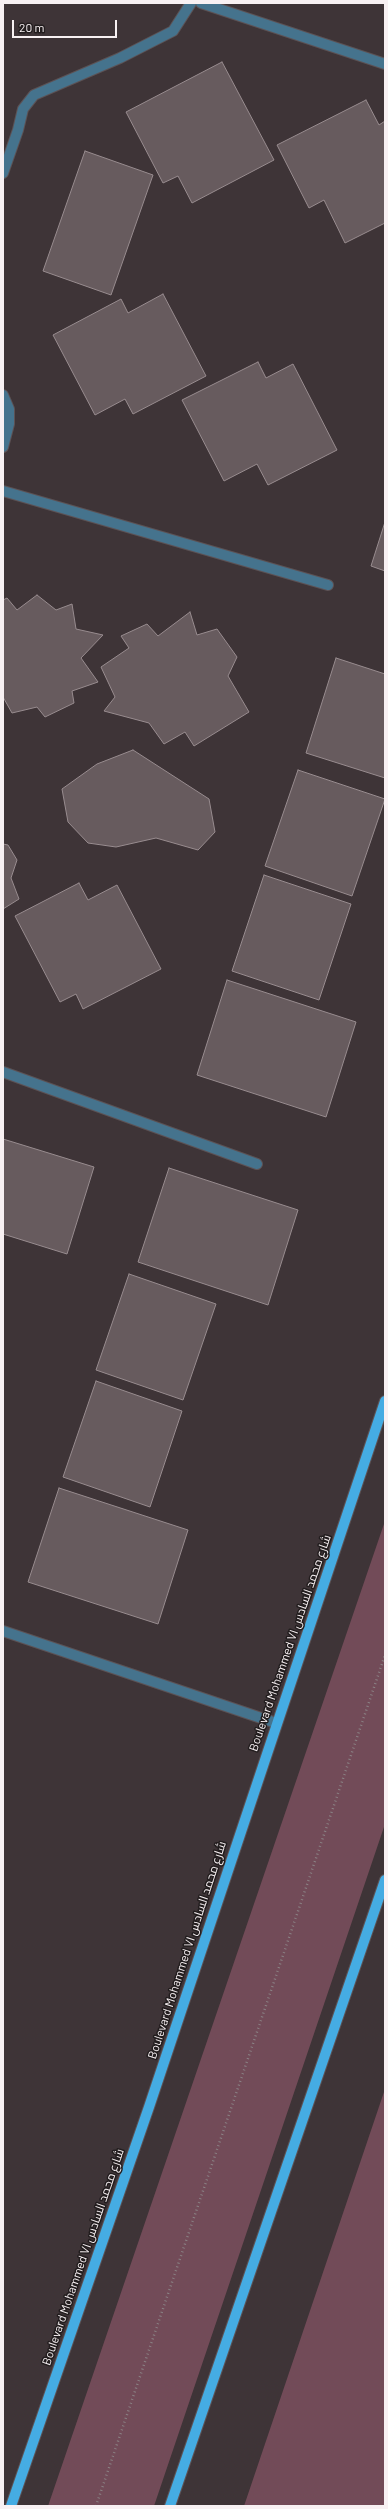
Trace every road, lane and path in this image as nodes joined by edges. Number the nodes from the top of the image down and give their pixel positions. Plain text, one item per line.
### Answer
1 (191, 3) edge
2 (202, 3) edge
3 (385, 64) edge
4 (3, 173) edge
5 (3, 395) edge
6 (3, 447) edge
7 (3, 491) edge
8 (328, 585) dead end
9 (3, 1072) edge
10 (257, 1164) dead end
11 (385, 1402) edge
12 (3, 1631) edge
13 (385, 1655) edge
14 (276, 1723) junction
15 (385, 1880) edge
16 (11, 2506) edge
17 (96, 2506) edge
18 (170, 2506) edge

1 - 4 street
2 - 3 street
5 - 6 street
7 - 8 street
9 - 10 street
11 - 14 main road, Boulevard Mohammed VI شارع محمد السادس
12 - 14 street
13 - 17 path
14 - 16 main road, Boulevard Mohammed VI شارع محمد السادس
15 - 18 main road

